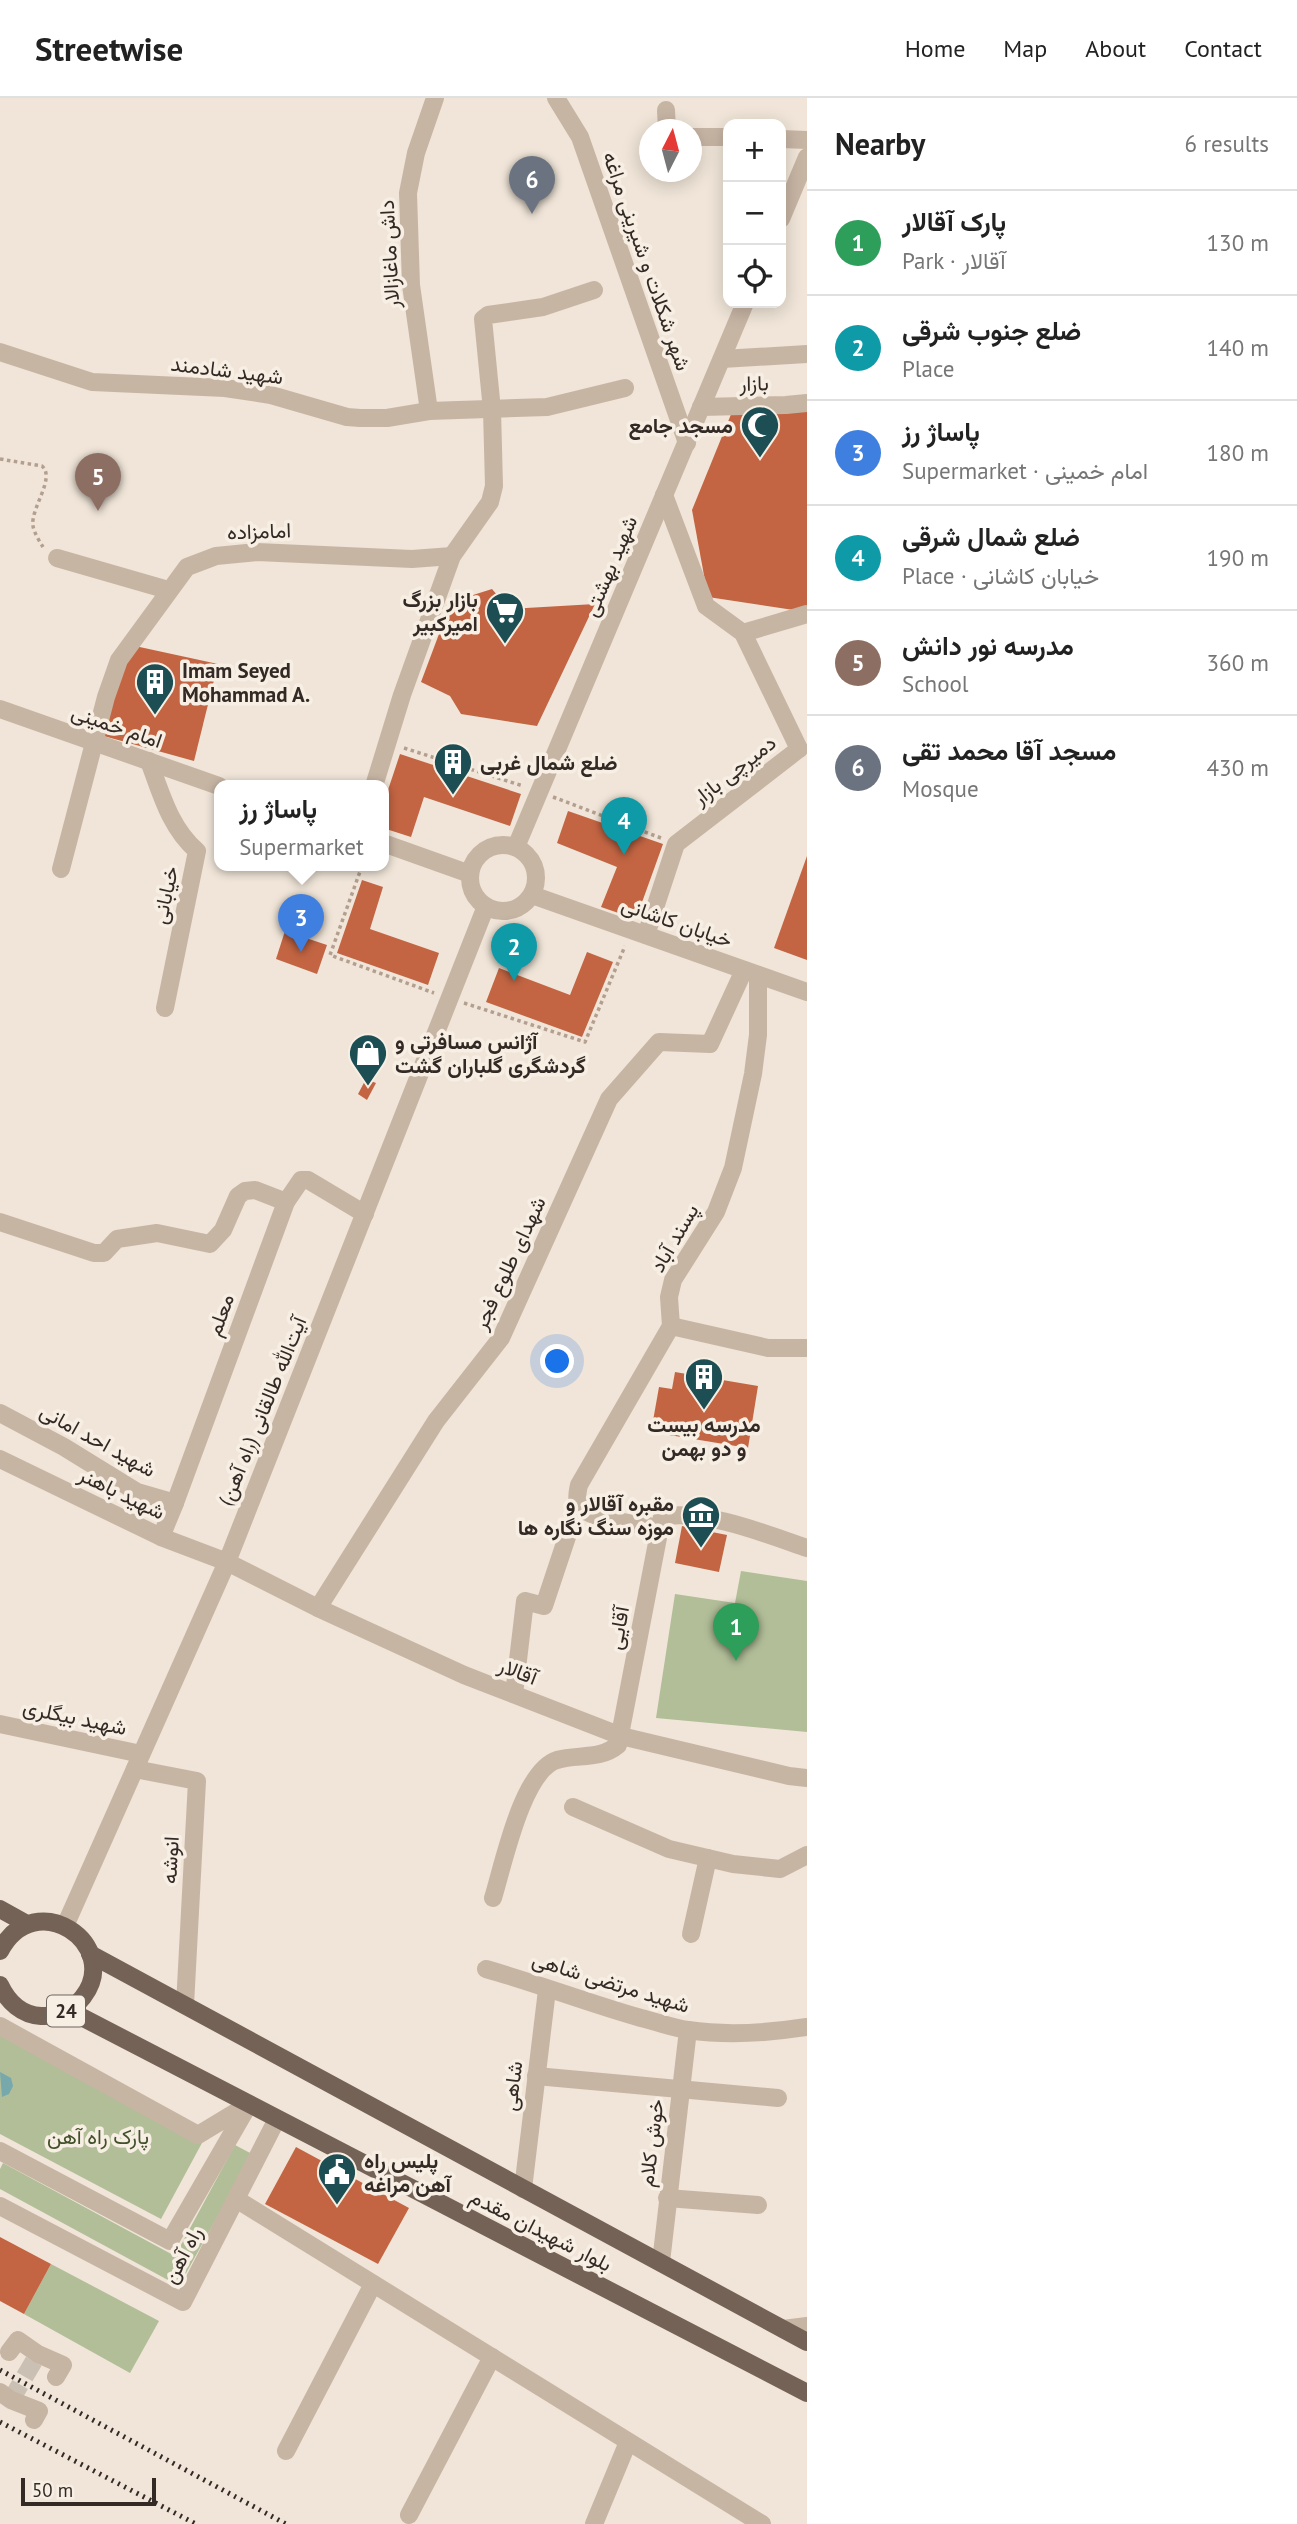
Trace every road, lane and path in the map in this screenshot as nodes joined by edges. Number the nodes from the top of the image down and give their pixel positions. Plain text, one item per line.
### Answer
1 (435, 98) edge
2 (556, 98) edge
3 (666, 110) dead end
4 (666, 119) edge
5 (702, 137) edge
6 (723, 137) edge
7 (786, 139) edge
8 (807, 141) edge
9 (807, 157) edge
10 (786, 207) edge
11 (594, 290) dead end
12 (744, 308) edge
13 (0, 352) edge
14 (807, 354) edge
15 (722, 359) junction
16 (625, 388) dead end
17 (807, 403) edge
18 (701, 407) junction
19 (492, 410) junction
20 (429, 411) junction
21 (687, 443) junction
22 (0, 459) edge
23 (664, 495) junction
24 (452, 556) junction
25 (57, 558) joint
26 (168, 590) junction
27 (807, 614) edge
28 (743, 632) junction
29 (0, 709) edge
30 (94, 742) junction
31 (387, 743) junction
32 (803, 750) edge
33 (149, 761) junction
34 (376, 780) edge
35 (214, 784) edge
36 (539, 791) junction
37 (676, 844) junction
38 (389, 845) edge
39 (516, 847) junction
40 (61, 869) dead end
41 (360, 871) edge
42 (470, 874) junction
43 (532, 895) junction
44 (486, 906) junction
45 (638, 933) junction
46 (751, 973) junction
47 (807, 992) edge
48 (449, 999) junction
49 (165, 1009) dead end
50 (286, 1202) junction
51 (365, 1214) junction
52 (0, 1222) edge
53 (671, 1326) junction
54 (807, 1348) edge
55 (0, 1413) edge
56 (0, 1459) edge
57 (175, 1503) junction
58 (578, 1504) junction
59 (659, 1528) junction
60 (161, 1537) junction
61 (807, 1548) edge
62 (227, 1562) junction
63 (318, 1608) junction
64 (514, 1694) junction
65 (0, 1724) edge
66 (621, 1736) junction
67 (138, 1762) junction
68 (807, 1778) edge
69 (573, 1807) dead end
70 (807, 1855) edge
71 (708, 1858) junction
72 (493, 1898) dead end
73 (0, 1909) edge
74 (27, 1924) junction
75 (65, 1926) junction
76 (691, 1934) dead end
77 (0, 1951) edge
78 (90, 1954) junction
79 (486, 1969) dead end
80 (0, 1986) edge
81 (547, 1990) junction
82 (185, 2006) junction
83 (68, 2010) junction
84 (0, 2026) edge
85 (807, 2027) edge
86 (688, 2030) junction
87 (536, 2076) junction
88 (680, 2090) junction
89 (778, 2098) dead end
90 (249, 2104) junction
91 (277, 2119) junction
92 (0, 2151) edge
93 (523, 2189) junction
94 (667, 2198) junction
95 (236, 2199) junction
96 (758, 2205) dead end
97 (0, 2206) edge
98 (660, 2263) junction
99 (373, 2284) junction
100 (807, 2326) edge
101 (783, 2329) junction
102 (807, 2342) edge
103 (9, 2352) dead end
104 (492, 2357) junction
105 (56, 2377) dead end
106 (0, 2392) edge
107 (807, 2393) edge
108 (34, 2420) dead end
109 (628, 2442) junction
110 (286, 2451) dead end
111 (409, 2515) dead end
112 (594, 2524) edge
113 (762, 2524) edge

1 - 20 street, داش ماغازالار
2 - 21 street, شهر شکلات و شیرینی مراغه
3 - 4 street
5 - 6 street
7 - 8 street
9 - 10 street
11 - 19 street
12 - 15 street, شهید بهشتی
13 - 20 street, شهید شادمند
14 - 15 street
15 - 18 street, شهید بهشتی
16 - 19 street, شهید شادمند
17 - 18 street, بازار
18 - 21 street, شهید بهشتی
19 - 20 street, شهید شادمند
19 - 24 street
21 - 23 street, شهید بهشتی
22 - 25 path
23 - 28 street, دمیرچی بازار
23 - 36 street, شهید بهشتی
24 - 26 street, امامزاده
24 - 31 street
25 - 26 street
26 - 30 street, امامزاده
27 - 28 street
28 - 32 street, دمیرچی بازار
29 - 30 street, امام خمینی
30 - 33 street, امام خمینی
30 - 40 street, امامزاده
31 - 34 street
31 - 36 path
32 - 37 street, دمیرچی بازار
33 - 35 street, امام خمینی
33 - 49 street, خیابانی
36 - 37 path
36 - 39 street, شهید بهشتی
37 - 45 street
38 - 42 street
39 - 42 street
39 - 43 street
41 - 48 path
42 - 44 street
43 - 44 street
43 - 45 street, خیابان کاشانی
44 - 48 street, (راه آهن) آیت‌الله طالقانی
45 - 46 street, خیابان کاشانی
45 - 48 path
46 - 47 street, خیابان کاشانی
46 - 53 street, پسند آباد
46 - 63 street, شهدای طلوع فجر
48 - 51 street, (راه آهن) آیت‌الله طالقانی
50 - 51 street, معلم
50 - 52 street
50 - 57 street, معلم
51 - 62 street, (راه آهن) آیت‌الله طالقانی
53 - 54 street
53 - 58 street
55 - 57 street, شهید احد امانی
56 - 60 street, شهید باهنر
57 - 60 street, معلم
58 - 59 street
58 - 64 street
59 - 61 street
59 - 66 street, آقایی
60 - 62 street, شهید باهنر
62 - 63 street, آقالار
62 - 67 street, (راه آهن) آیت‌الله طالقانی
63 - 64 street, آقالار
64 - 66 street, آقالار
65 - 67 street, شهید بیگلری
66 - 68 street, آقالار
66 - 72 street
67 - 75 street, (راه آهن) آیت‌الله طالقانی
67 - 82 street, انوشه
69 - 71 street
70 - 71 street
71 - 76 street
73 - 74 main road
74 - 75 main road
74 - 77 main road
75 - 78 main road
78 - 82 main road, بلوار شهیدان مقدم
78 - 83 main road, 24
79 - 81 street, شهید مرتضی شاهی
80 - 83 main road, 24
81 - 86 street, شهید مرتضی شاهی
81 - 87 street, شاهی
82 - 93 main road, بلوار شهیدان مقدم
83 - 90 main road, بلوار شهیدان مقدم / 24
84 - 90 street
85 - 86 street, شهید مرتضی شاهی
86 - 88 street, خوش کلام
87 - 88 street
87 - 93 street, شاهی
88 - 89 street
88 - 94 street, خوش کلام
90 - 91 main road, بلوار شهیدان مقدم / 24
90 - 92 street, راه آهن
91 - 95 street, راه آهن
91 - 107 main road, بلوار شهیدان مقدم / 24
93 - 98 main road, بلوار شهیدان مقدم
94 - 96 street
94 - 98 street, خوش کلام
95 - 97 street, راه آهن
95 - 99 street
98 - 101 main road, بلوار شهیدان مقدم
99 - 104 street
99 - 110 street
100 - 101 street
101 - 102 main road, بلوار شهیدان مقدم
103 - 105 street
104 - 109 street
104 - 111 street
106 - 108 street
109 - 112 street
109 - 113 street

